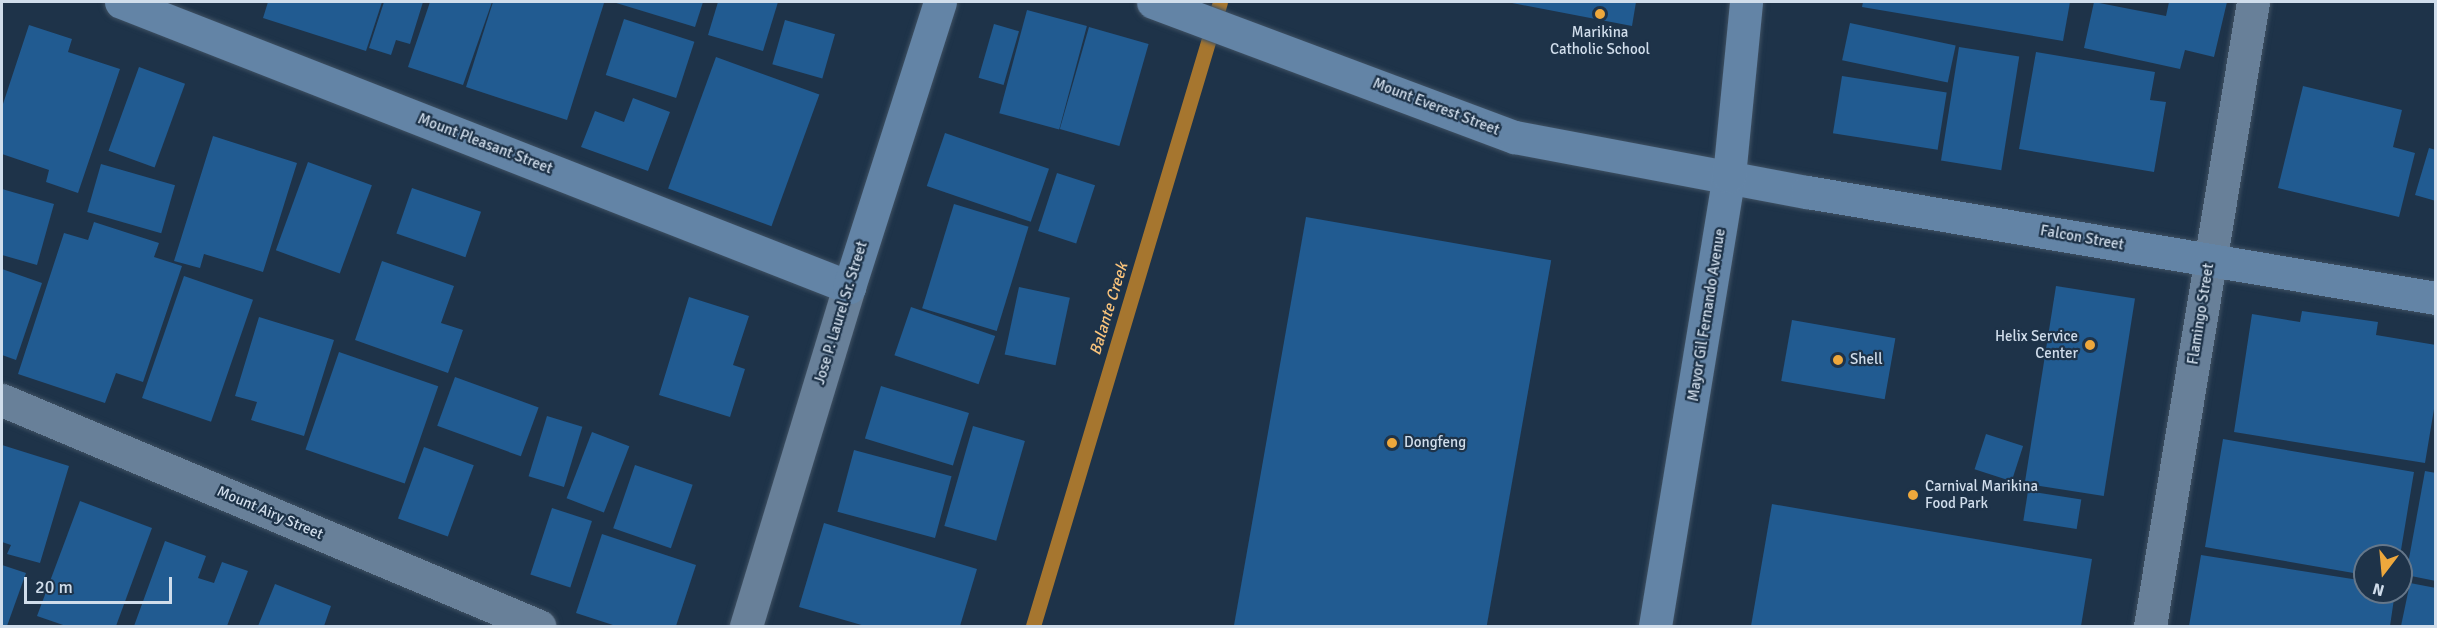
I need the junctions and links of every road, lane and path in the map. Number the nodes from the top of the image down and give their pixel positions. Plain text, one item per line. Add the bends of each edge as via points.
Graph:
1 (122, 2) edge
2 (940, 2) edge
3 (1153, 2) edge
4 (1746, 2) edge
5 (2253, 2) edge
6 (1729, 176) junction
7 (2209, 261) junction
8 (849, 287) junction
9 (2436, 298) edge
10 (2, 400) edge
11 (539, 627) edge
12 (746, 627) edge
13 (1655, 627) edge
14 (2150, 627) edge

1 - 8 street, Mount Pleasant Street
2 - 8 street, Jose P. Laurel Sr. Street
3 - 6 street, Mount Everest Street via 1515,137
4 - 6 street, Mayor Gil Fernando Avenue
5 - 7 street, Flamingo Street
6 - 7 street, Falcon Street
6 - 13 street, Mayor Gil Fernando Avenue
7 - 9 street, Falcon Street
7 - 14 street, Flamingo Street
8 - 12 street, Jose P. Laurel Sr. Street
10 - 11 street, Mount Airy Street

